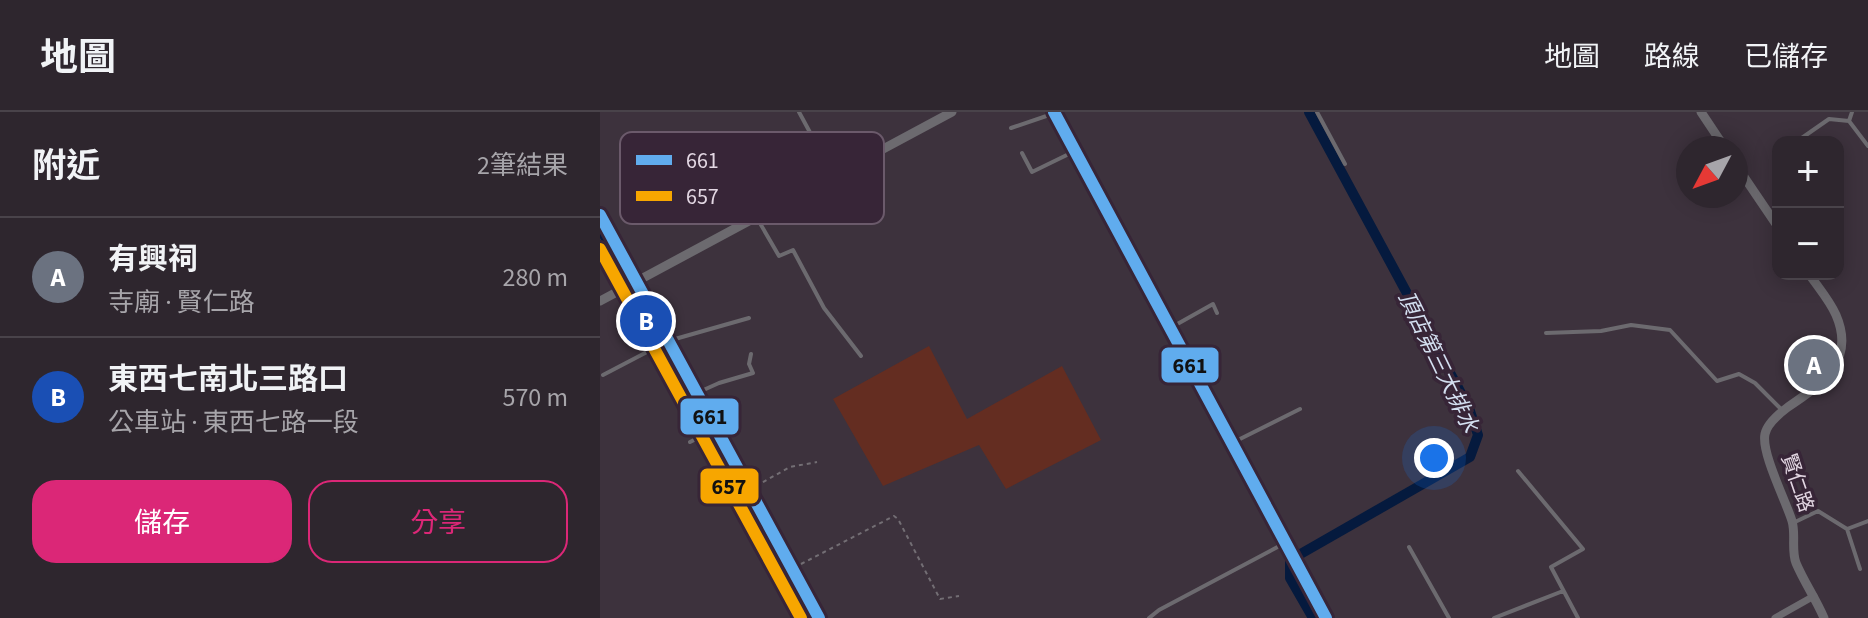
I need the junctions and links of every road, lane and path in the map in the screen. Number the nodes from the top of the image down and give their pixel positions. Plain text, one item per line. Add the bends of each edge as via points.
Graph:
1 (799, 112) edge
2 (952, 112) edge
3 (1054, 112) edge
4 (1317, 112) edge
5 (1701, 112) edge
6 (1852, 112) edge
7 (1849, 121) junction
8 (1011, 128) dead end
9 (810, 132) edge
10 (1717, 136) edge
11 (1805, 136) edge
12 (1868, 146) edge
13 (884, 148) edge
14 (1075, 151) junction
15 (1022, 153) dead end
16 (1345, 164) dead end
17 (1748, 183) edge
18 (600, 215) edge
19 (1772, 218) edge
20 (741, 224) edge
21 (761, 224) edge
22 (1813, 280) edge
23 (635, 282) junction
24 (600, 301) edge
25 (1217, 313) dead end
26 (749, 318) dead end
27 (1170, 328) junction
28 (1546, 333) dead end
29 (668, 341) junction
30 (751, 354) dead end
31 (861, 356) dead end
32 (603, 375) dead end
33 (696, 393) junction
34 (1300, 409) dead end
35 (1783, 411) junction
36 (716, 429) junction
37 (690, 442) dead end
38 (1232, 443) junction
39 (817, 462) dead end
40 (1518, 471) dead end
41 (749, 489) junction
42 (1868, 521) edge
43 (1793, 523) junction
44 (1847, 529) junction
45 (1285, 543) junction
46 (1409, 547) dead end
47 (792, 568) junction
48 (1860, 569) dead end
49 (1564, 591) junction
50 (959, 596) dead end
51 (1814, 596) junction
52 (819, 618) edge
53 (1149, 618) edge
54 (1326, 618) edge
55 (1449, 618) edge
56 (1494, 618) edge
57 (1578, 618) edge
58 (1775, 618) edge
59 (1824, 618) edge

1 - 9 lane
2 - 13 street
3 - 8 lane
3 - 14 street
4 - 16 lane
5 - 10 street
6 - 7 lane
7 - 11 lane via 1829,119
7 - 12 lane
14 - 15 lane via 1032,172
14 - 27 street
17 - 19 street
18 - 23 street
20 - 23 street
21 - 31 lane via 779,256 793,250 824,308
22 - 35 street, 賢仁路 via 1837,316 1841,356 1831,375
23 - 24 street
23 - 29 street
25 - 27 lane via 1213,304
26 - 29 lane
27 - 38 street
28 - 35 lane via 1631,325 1670,330 1717,381 1739,374
29 - 32 lane
29 - 33 street
30 - 33 lane via 753,373
33 - 36 street
34 - 38 lane
35 - 43 street, 賢仁路 via 1764,439
36 - 37 lane
36 - 41 street
38 - 45 street
39 - 41 path via 790,467
40 - 49 lane via 1583,549 1551,567
41 - 47 street
42 - 44 lane
43 - 44 lane via 1818,511
43 - 51 street, 賢仁路 via 1795,561
44 - 48 lane
45 - 53 lane
45 - 54 street
46 - 55 lane
47 - 50 path via 894,516 940,599
47 - 52 street
49 - 56 lane
49 - 57 lane
51 - 58 street
51 - 59 street, 賢仁路

